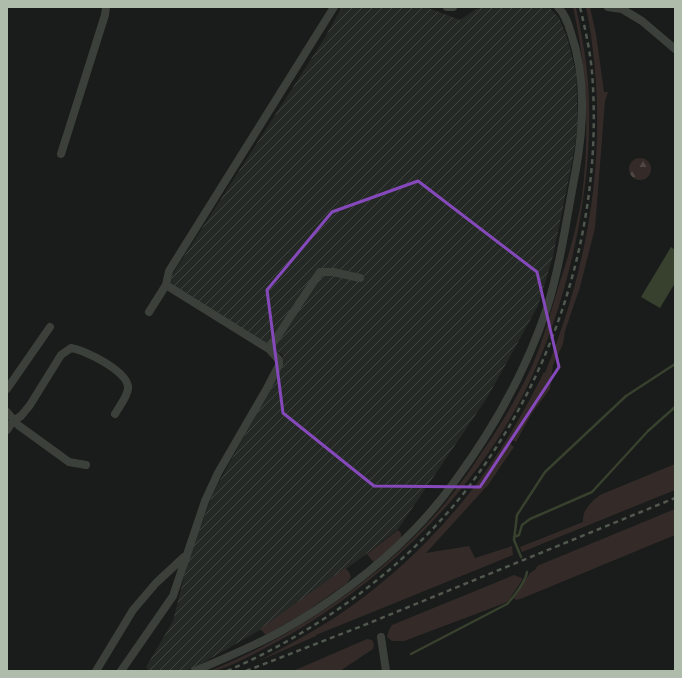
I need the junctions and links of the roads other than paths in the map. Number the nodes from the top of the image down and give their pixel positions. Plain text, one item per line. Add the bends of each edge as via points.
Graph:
1 (106, 7) edge
2 (334, 7) edge
3 (447, 7) edge
4 (453, 7) edge
5 (558, 7) edge
6 (608, 7) edge
7 (675, 49) edge
8 (61, 154) dead end
9 (360, 278) dead end
10 (166, 285) junction
11 (150, 312) dead end
12 (50, 327) dead end
13 (269, 349) junction
14 (7, 389) edge
15 (7, 412) edge
16 (115, 414) dead end
17 (13, 421) junction
18 (7, 430) edge
19 (86, 465) dead end
20 (186, 555) junction
21 (381, 637) dead end
22 (96, 671) edge
23 (121, 671) edge
24 (195, 671) edge
25 (386, 671) edge

1 - 8 street
2 - 10 street via 169,272
3 - 4 street
5 - 24 street via 566,18 580,67 580,147 548,305 529,357 507,400 472,458 434,509 387,556 313,612 283,630
6 - 7 street via 622,9 642,21
9 - 13 street via 320,272
10 - 11 street
10 - 13 street
12 - 14 street
13 - 20 street via 279,360 279,365 218,473
15 - 17 street
16 - 17 street via 128,391 128,384 123,376 79,349 71,348 61,356 30,405
17 - 18 street
17 - 19 street via 69,462
20 - 22 street via 156,583 133,610
20 - 23 street via 173,596
21 - 25 street

